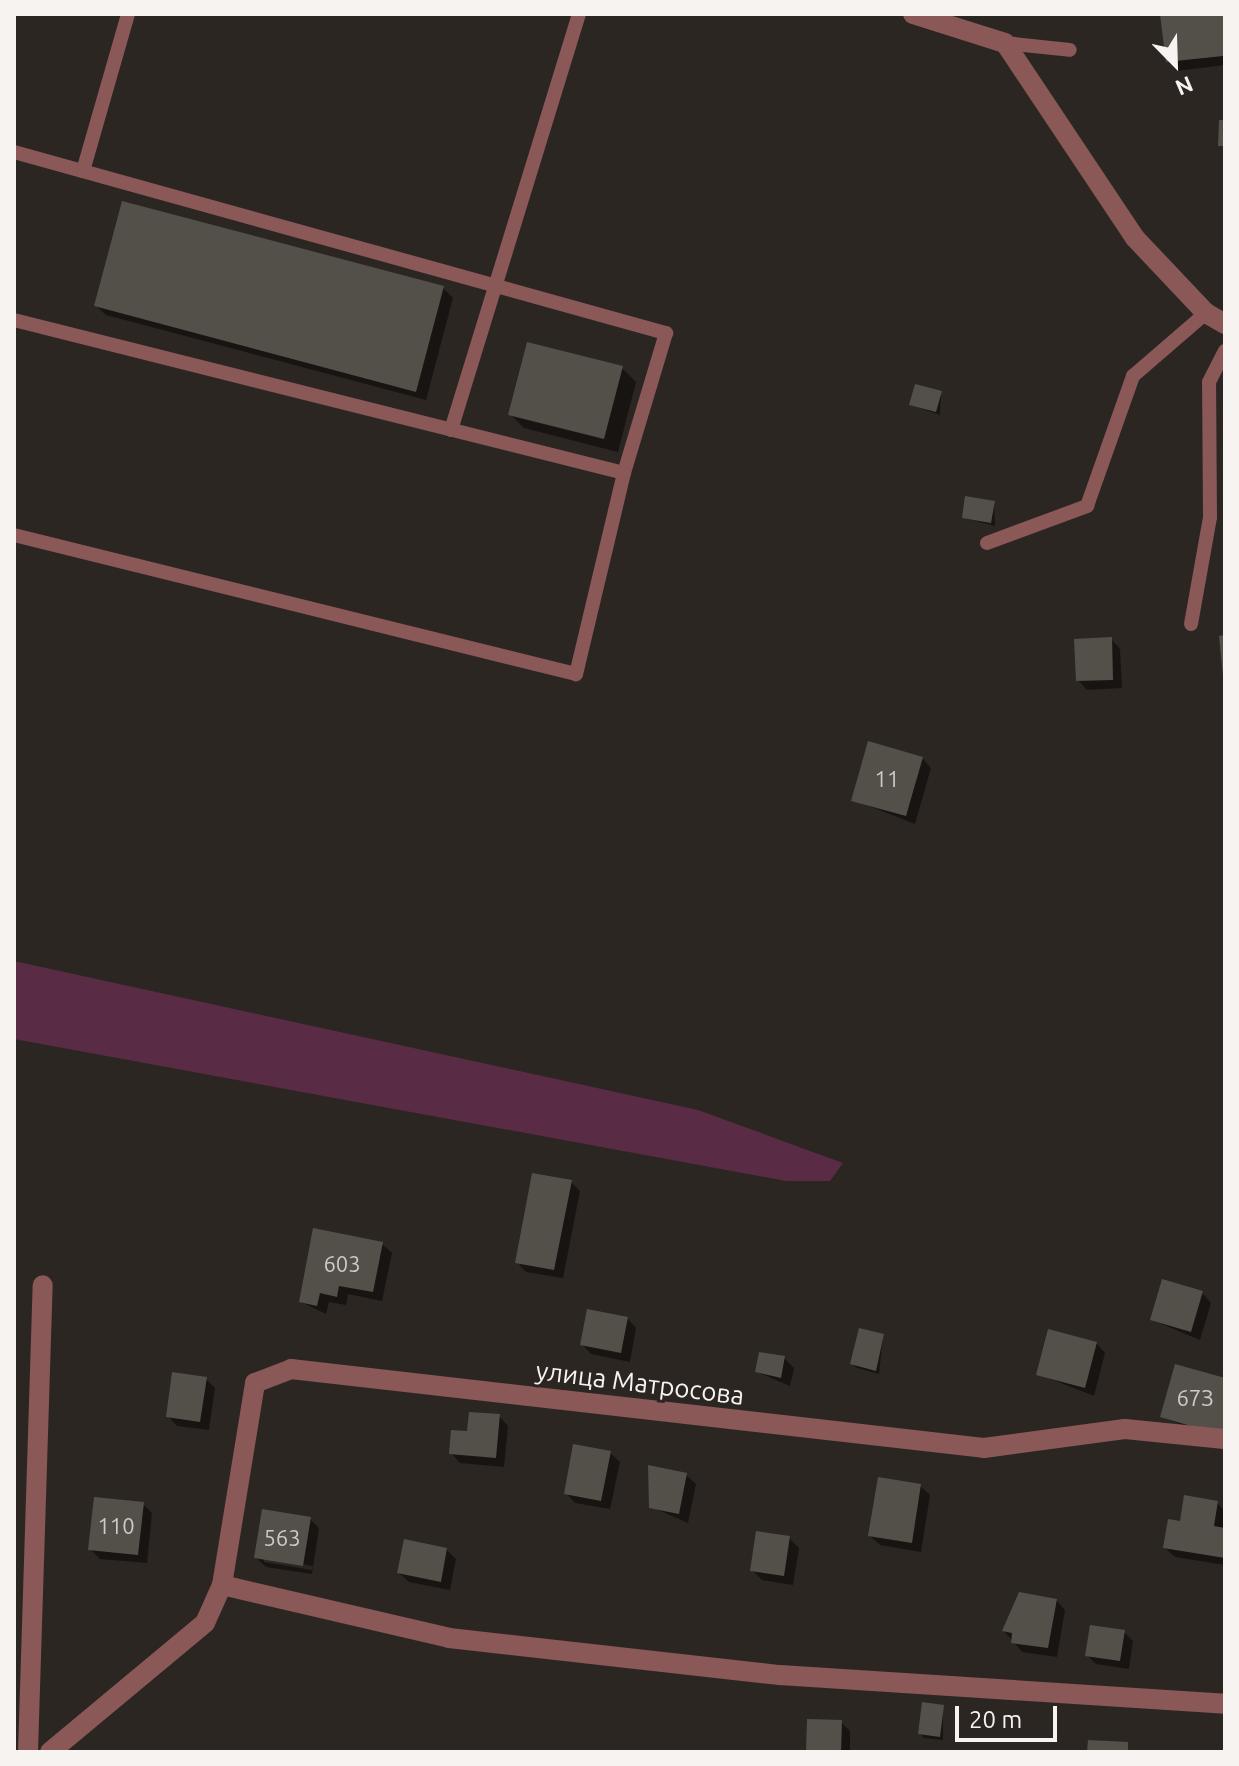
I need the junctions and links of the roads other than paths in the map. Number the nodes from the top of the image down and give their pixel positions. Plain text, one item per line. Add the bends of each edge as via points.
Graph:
1 (128, 14) edge
2 (579, 14) edge
3 (913, 14) edge
4 (1005, 43) junction
5 (1070, 50) dead end
6 (14, 152) edge
7 (83, 171) junction
8 (496, 285) junction
9 (1206, 313) junction
10 (14, 320) edge
11 (1225, 324) edge
12 (1225, 351) edge
13 (451, 430) junction
14 (624, 473) junction
15 (14, 535) edge
16 (987, 543) dead end
17 (1191, 624) dead end
18 (43, 1285) dead end
19 (1225, 1439) edge
20 (222, 1585) junction
21 (1225, 1704) edge
22 (28, 1752) edge
23 (50, 1752) edge

1 - 7 lane
2 - 8 lane
3 - 4 street
4 - 5 lane
4 - 9 street via 1135,238
6 - 7 lane
7 - 8 lane
8 - 13 lane
8 - 14 lane via 666,333
9 - 11 street
9 - 16 lane via 1133,376 1087,506
10 - 13 lane
12 - 17 lane via 1209,382 1210,517
13 - 14 lane
14 - 15 lane via 576,674
18 - 22 street
19 - 20 street, улица Матросова via 1125,1429 984,1448 291,1369 255,1383
20 - 21 street via 449,1638 780,1675
20 - 23 street, улица Матросова via 205,1623

